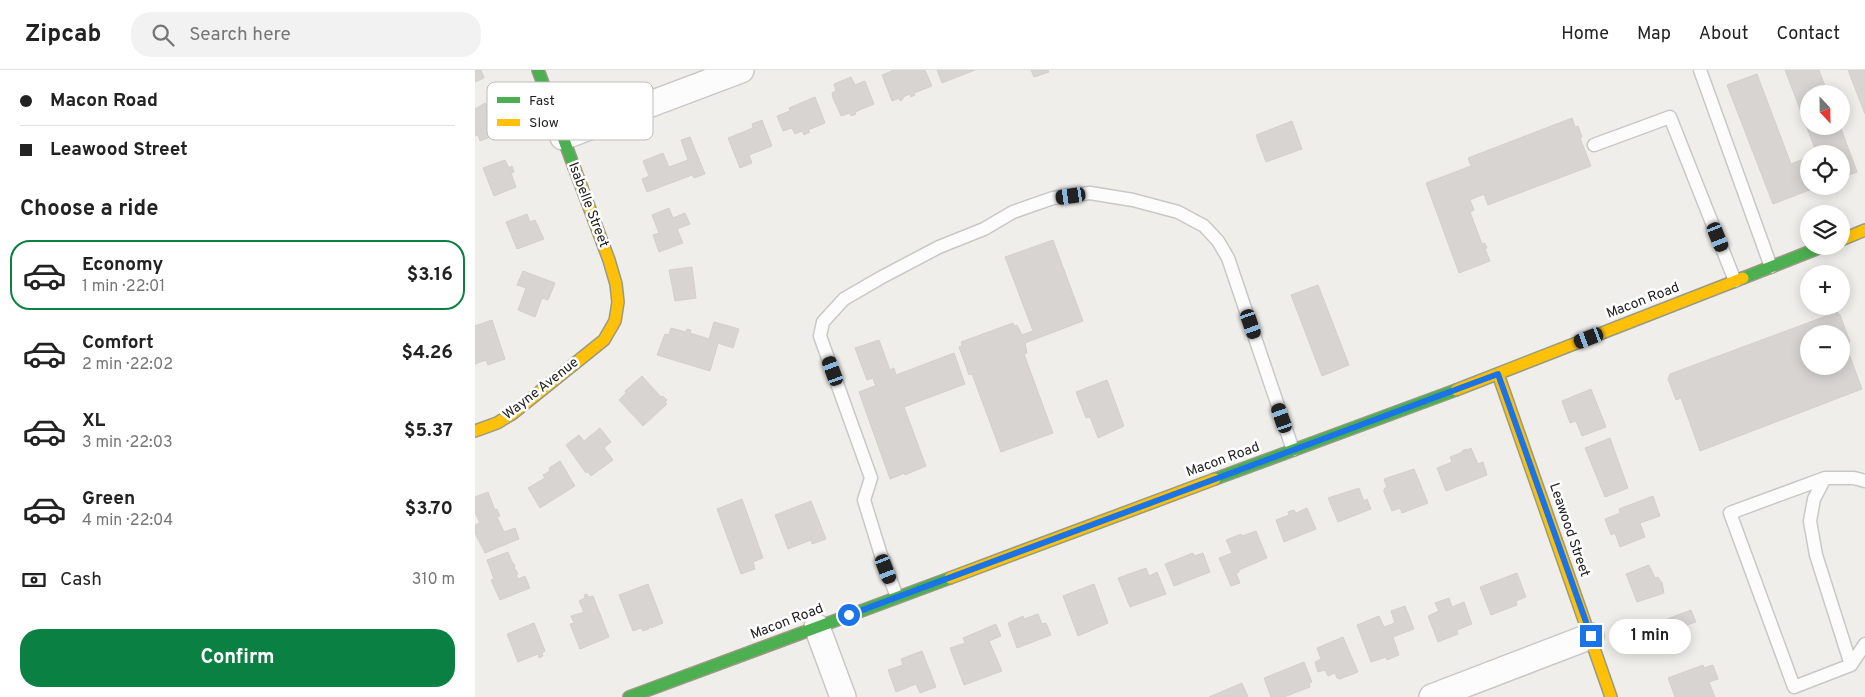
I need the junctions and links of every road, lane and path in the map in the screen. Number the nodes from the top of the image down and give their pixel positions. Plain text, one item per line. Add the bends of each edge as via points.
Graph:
1 (538, 70) edge
2 (741, 70) edge
3 (1699, 70) edge
4 (542, 82) edge
5 (653, 103) edge
6 (564, 140) edge
7 (1594, 145) dead end
8 (1801, 255) edge
9 (1771, 267) junction
10 (1735, 281) junction
11 (604, 340) joint
12 (1498, 374) junction
13 (475, 432) edge
14 (1293, 450) junction
15 (1825, 478) junction
16 (1865, 481) edge
17 (897, 597) junction
18 (817, 627) junction
19 (1591, 636) junction
20 (1865, 644) edge
21 (1851, 665) junction
22 (629, 697) edge
23 (843, 697) edge
24 (1432, 697) edge
25 (1611, 697) edge

1 - 4 main road, Isabelle Street
2 - 5 street
3 - 9 lane
6 - 11 main road, Isabelle Street via 616,284 615,321
7 - 10 lane via 1670,116
8 - 9 main road, Macon Road
9 - 10 main road, Macon Road
10 - 12 main road, Macon Road
11 - 13 main road, Wayne Avenue via 511,414
12 - 14 main road, Macon Road
12 - 19 main road, Leawood Street
14 - 17 main road, Macon Road
14 - 17 lane via 1228,258 1204,226 1178,212 1090,193 1053,198 1013,212 985,229 939,247 844,299 823,322 820,336 871,478 865,500
15 - 16 lane
15 - 21 lane via 1814,499 1810,521 1816,555
15 - 21 lane via 1730,513 1794,687
17 - 18 main road, Macon Road
18 - 22 main road, Macon Road
18 - 23 street
19 - 24 street
19 - 25 main road, Leawood Street
20 - 21 lane

